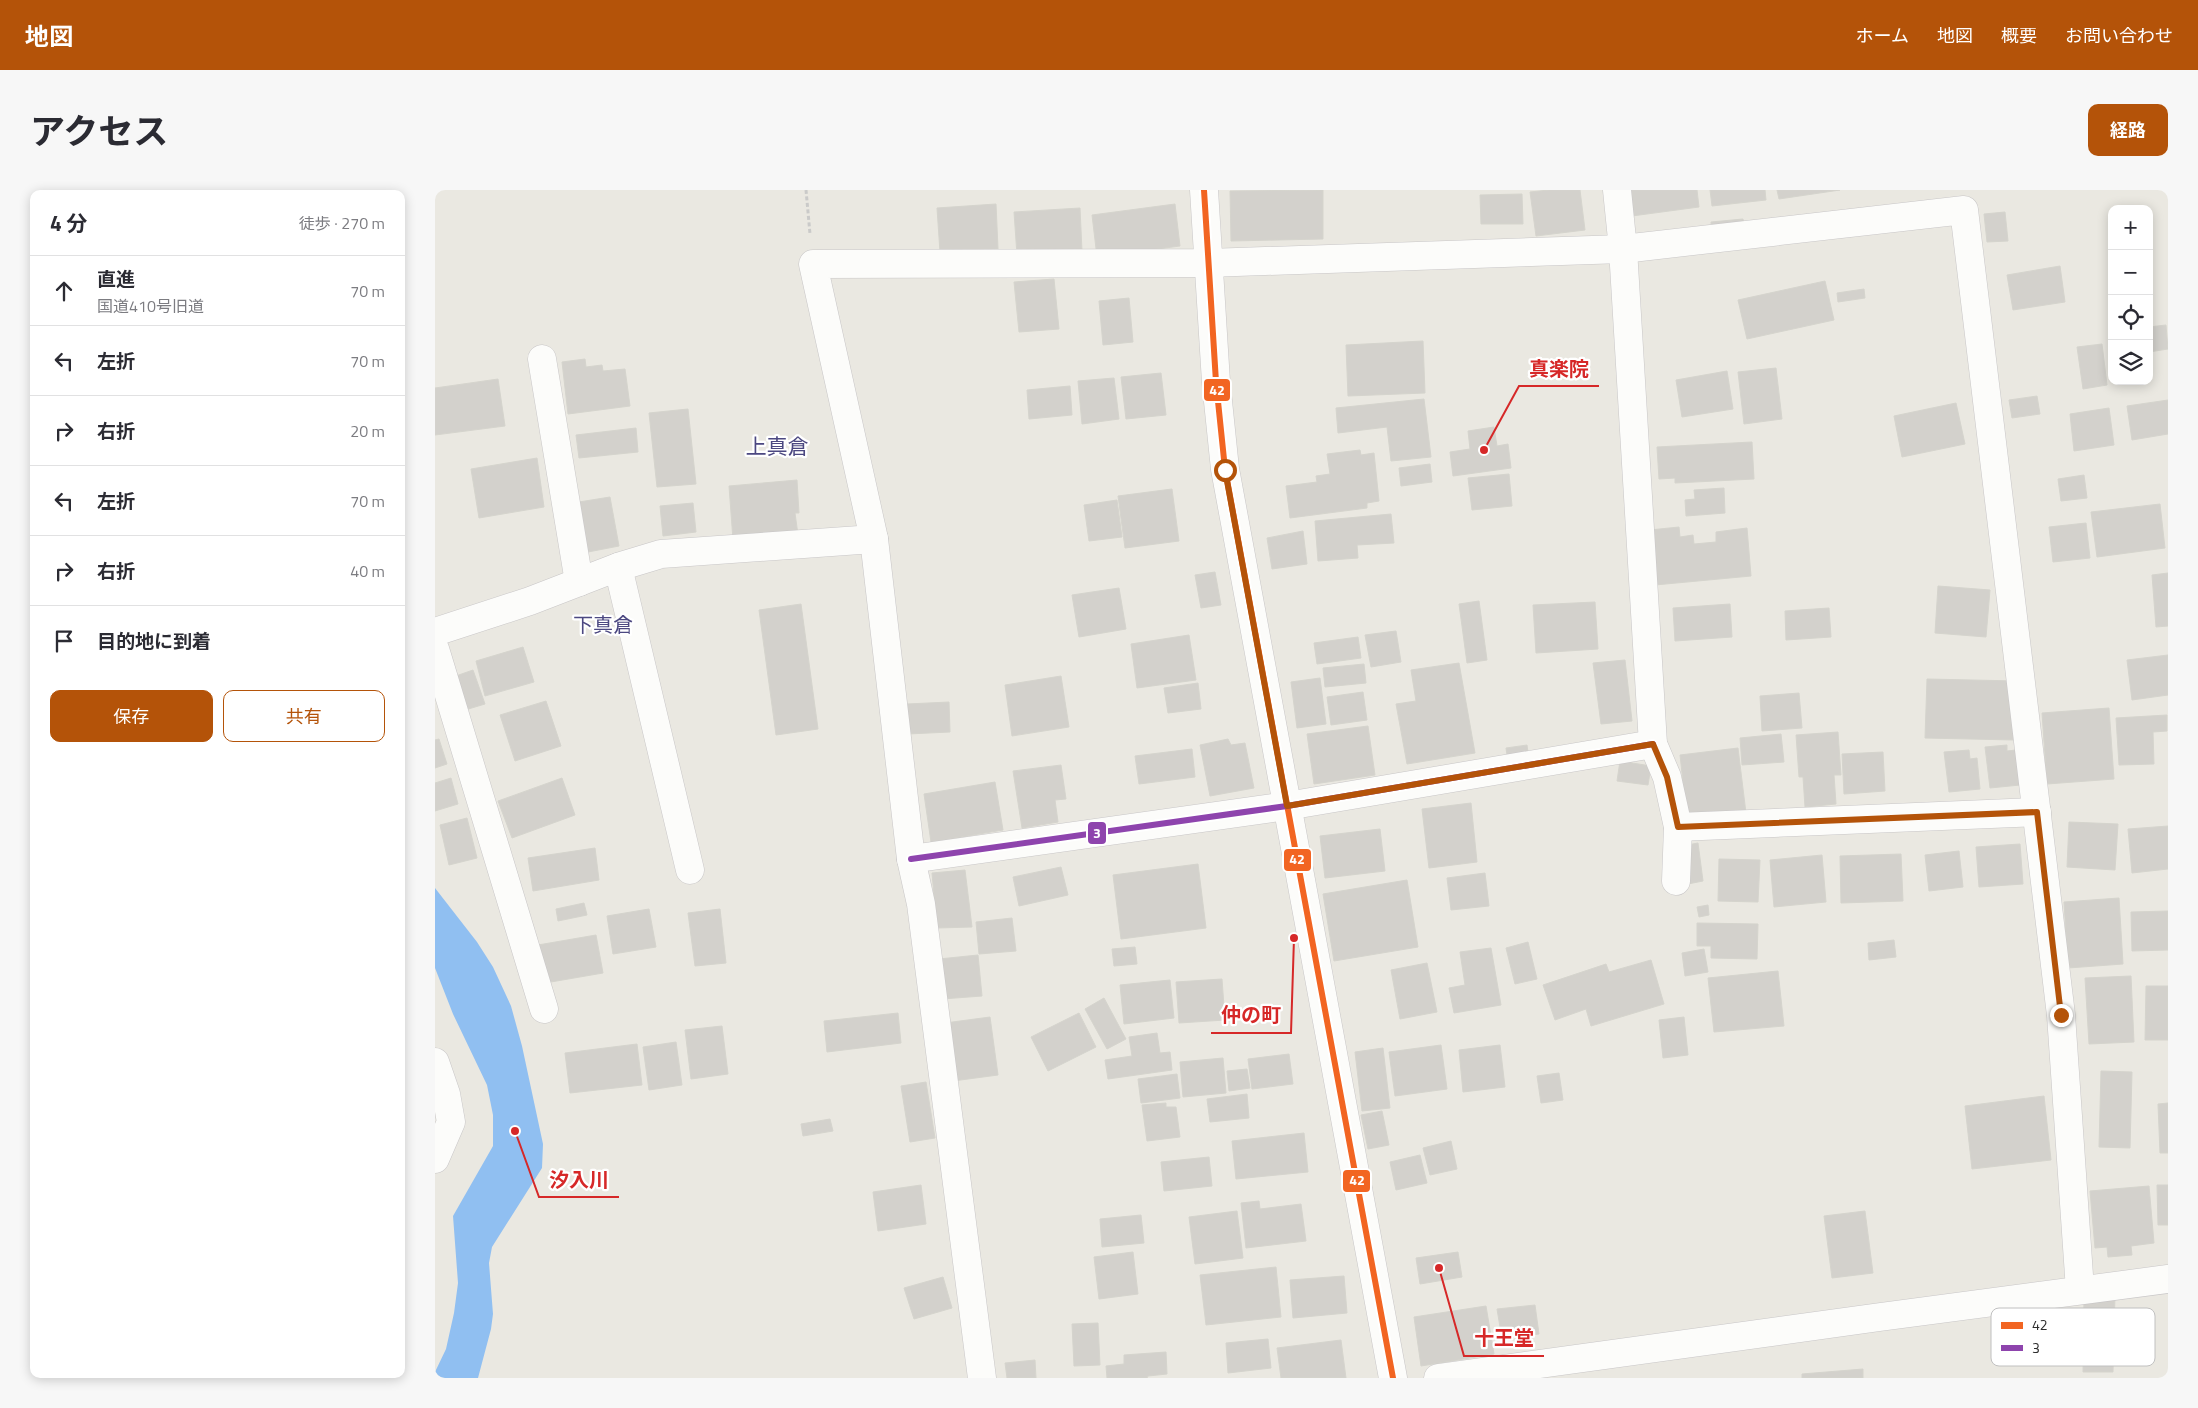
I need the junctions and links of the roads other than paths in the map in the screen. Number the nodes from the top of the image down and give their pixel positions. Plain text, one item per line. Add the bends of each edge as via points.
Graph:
1 (1204, 190) edge
2 (1617, 190) edge
3 (1623, 249) junction
4 (1208, 263) junction
5 (542, 359) dead end
6 (875, 539) junction
7 (618, 567) junction
8 (579, 582) junction
9 (435, 632) edge
10 (435, 649) edge
11 (1653, 744) junction
12 (1287, 806) junction
13 (2037, 812) junction
14 (1678, 827) junction
15 (911, 859) junction
16 (690, 870) dead end
17 (1676, 881) dead end
18 (543, 1009) dead end
19 (435, 1062) edge
20 (435, 1159) edge
21 (2168, 1280) edge
22 (2080, 1290) junction
23 (982, 1378) edge
24 (1393, 1378) edge
25 (1438, 1378) edge

1 - 4 street
2 - 3 street
3 - 4 street
3 - 11 street
3 - 13 street via 1964,210
4 - 6 street via 813,264
4 - 12 street via 1225,470
5 - 8 street
6 - 7 street via 661,554
6 - 15 street
7 - 8 street
7 - 16 street
8 - 9 street
10 - 18 street
11 - 12 street
11 - 14 street via 1667,777
12 - 15 street
12 - 24 street
13 - 14 street
13 - 22 street via 2061,1015
14 - 17 street
15 - 23 street via 921,904
19 - 20 street via 451,1122
21 - 22 street
22 - 25 street

